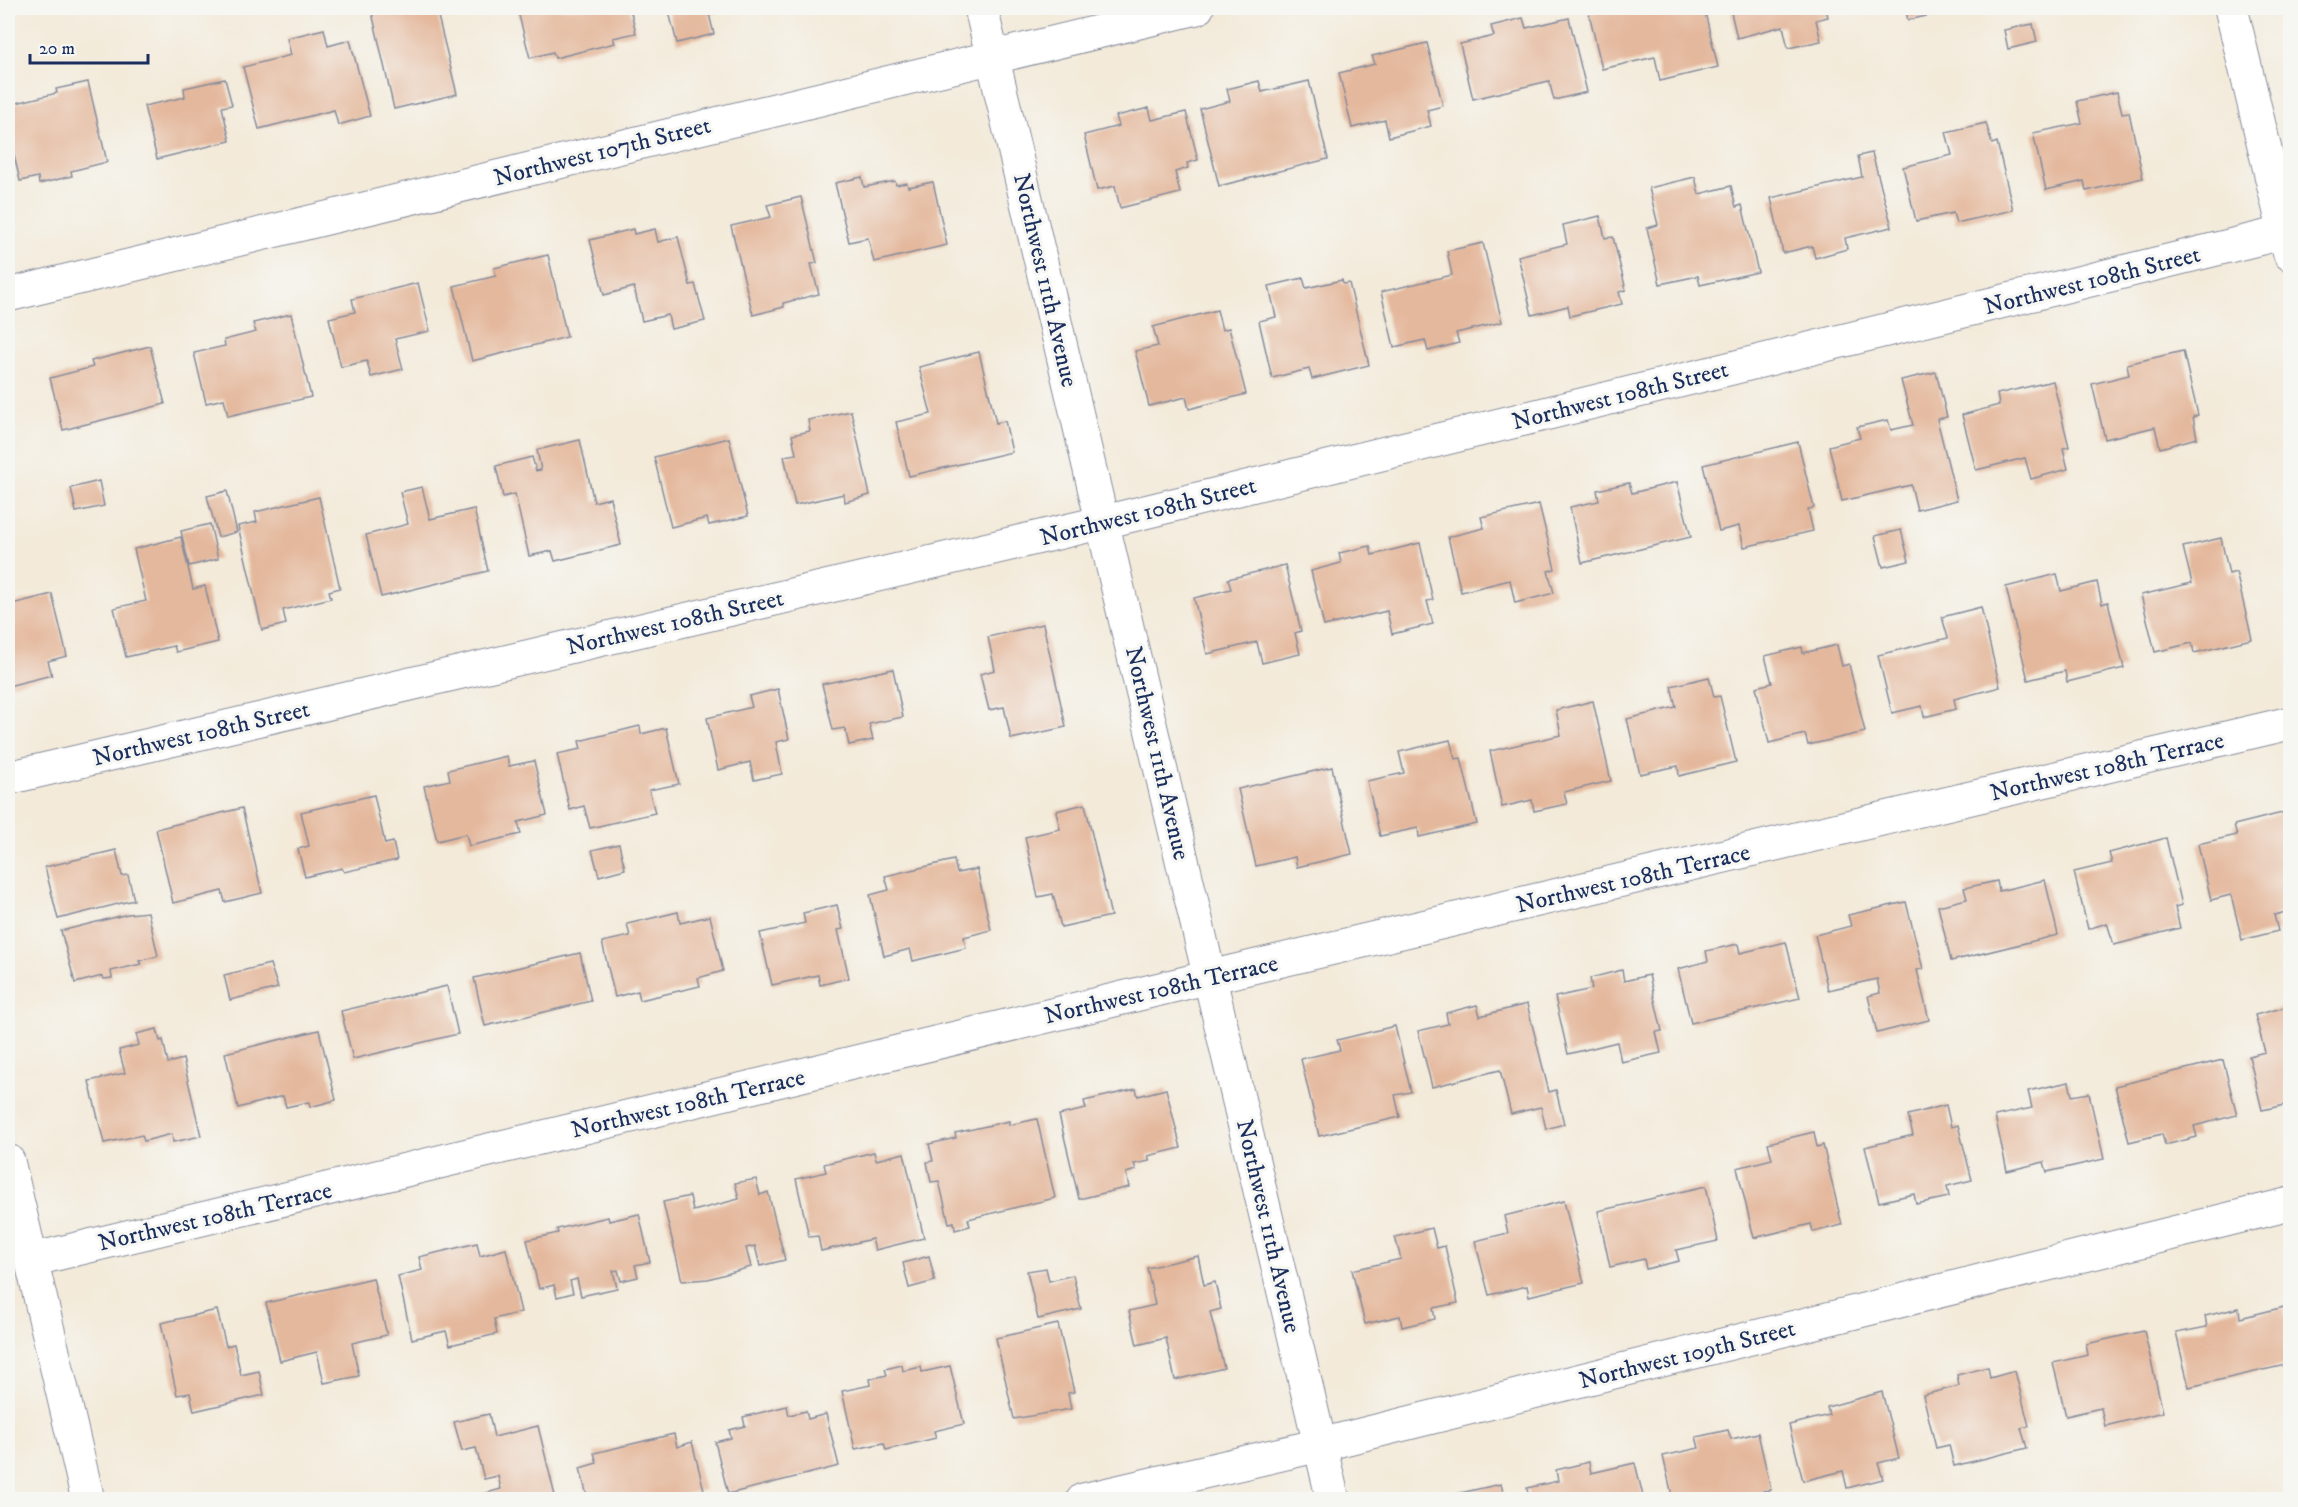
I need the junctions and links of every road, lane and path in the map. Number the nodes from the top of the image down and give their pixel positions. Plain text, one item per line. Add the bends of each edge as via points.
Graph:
1 (981, 8) edge
2 (1197, 8) edge
3 (2230, 8) edge
4 (992, 56) junction
5 (2289, 239) edge
6 (8, 295) edge
7 (1104, 522) junction
8 (2290, 723) edge
9 (8, 778) edge
10 (1210, 977) junction
11 (8, 1161) edge
12 (2290, 1204) edge
13 (32, 1260) junction
14 (1320, 1445) junction
15 (88, 1500) edge
16 (1083, 1500) edge
17 (1333, 1500) edge

1 - 4 street, Northwest 11th Avenue
2 - 4 street, Northwest 107th Street
3 - 5 street
4 - 6 street, Northwest 107th Street
4 - 7 street, Northwest 11th Avenue
5 - 7 street, Northwest 108th Street
7 - 9 street, Northwest 108th Street
7 - 10 street, Northwest 11th Avenue
8 - 10 street, Northwest 108th Terrace
10 - 13 street, Northwest 108th Terrace
10 - 14 street, Northwest 11th Avenue
11 - 13 street
12 - 14 street, Northwest 109th Street
13 - 15 street
14 - 16 street, Northwest 109th Street
14 - 17 street, Northwest 11th Avenue

